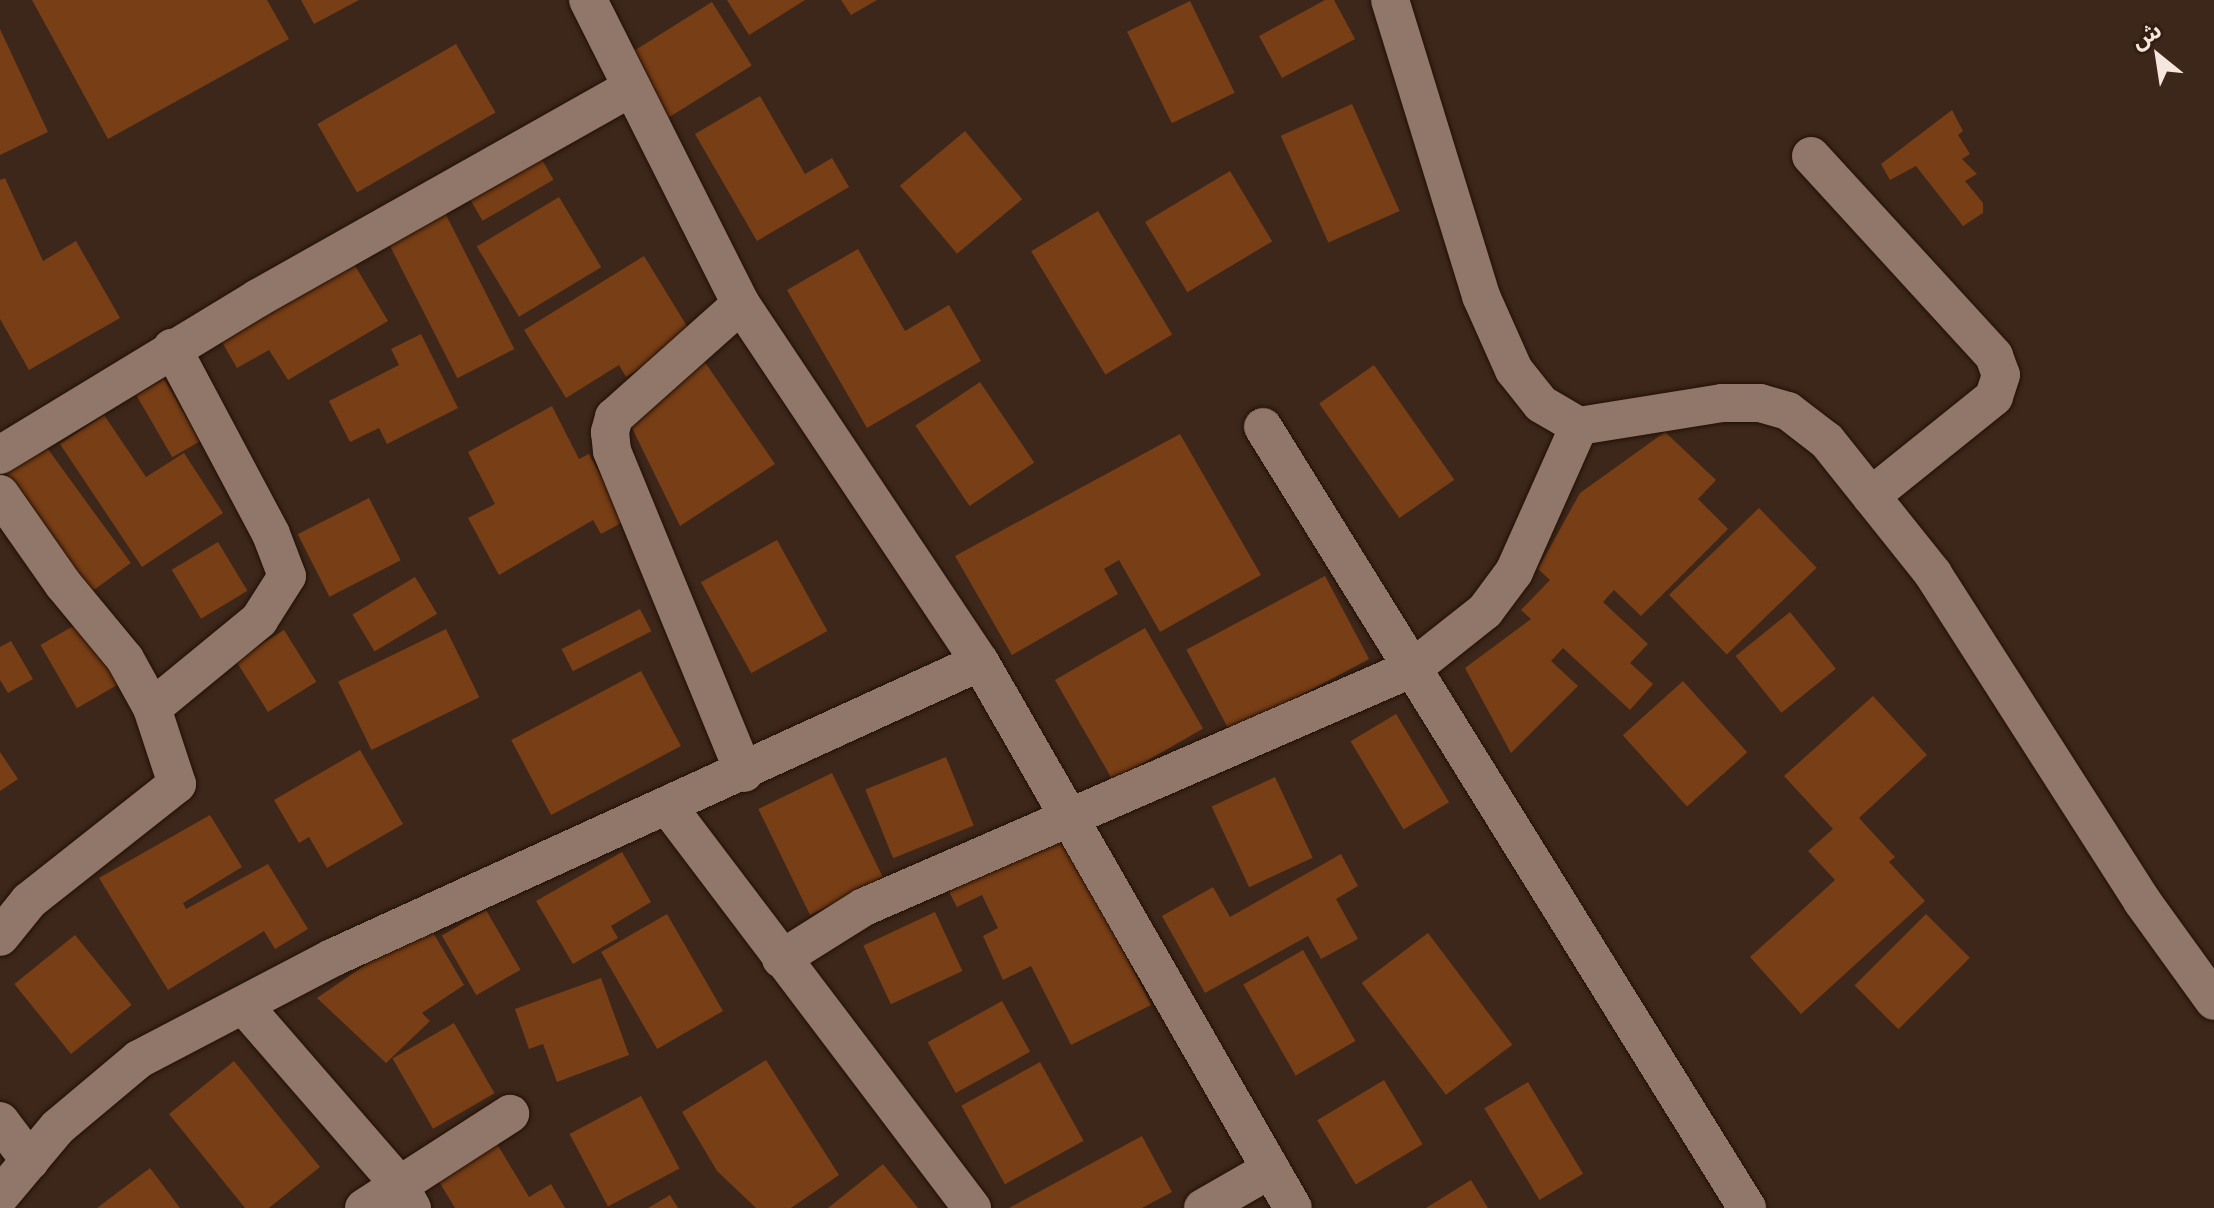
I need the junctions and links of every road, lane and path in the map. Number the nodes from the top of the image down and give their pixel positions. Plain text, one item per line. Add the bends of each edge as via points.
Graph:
1 (588, 0) edge
2 (1390, 0) edge
3 (631, 88) junction
4 (1811, 156) dead end
5 (741, 304) junction
6 (172, 348) junction
7 (1579, 426) junction
8 (1263, 427) dead end
9 (0, 455) edge
10 (0, 494) edge
11 (1871, 496) junction
12 (980, 662) junction
13 (1413, 668) junction
14 (152, 708) junction
15 (744, 773) junction
16 (669, 808) junction
17 (1067, 820) junction
18 (0, 937) edge
19 (781, 959) junction
20 (2214, 1001) edge
21 (245, 1007) junction
22 (510, 1114) dead end
23 (0, 1121) edge
24 (30, 1161) junction
25 (1271, 1169) junction
26 (405, 1195) edge
27 (0, 1196) edge
28 (364, 1208) edge
29 (972, 1208) edge
30 (1203, 1208) edge
31 (1293, 1208) edge
32 (1747, 1208) edge

1 - 3 street
2 - 7 street via 1481,296 1514,370 1541,404
3 - 5 street
3 - 6 street
4 - 11 street via 1994,356 2001,375 1994,397
5 - 12 street
5 - 15 street via 614,417 610,432 612,451
6 - 9 street
6 - 14 street via 271,534 287,576 259,620
7 - 11 street via 1722,403 1760,403 1788,411 1827,441
7 - 13 street via 1514,572 1485,611
8 - 13 street
10 - 14 street via 63,584 125,659
11 - 20 street via 1933,574 2142,901
12 - 15 street
12 - 17 street
13 - 17 street
13 - 32 street
14 - 18 street via 177,784 29,901
15 - 16 street
16 - 19 street
16 - 21 street via 332,958
17 - 19 street via 864,907
17 - 25 street
19 - 29 street
21 - 24 street via 139,1059 58,1127
21 - 26 street
22 - 26 street
23 - 24 street
24 - 27 street
25 - 30 street
25 - 31 street
26 - 28 street

